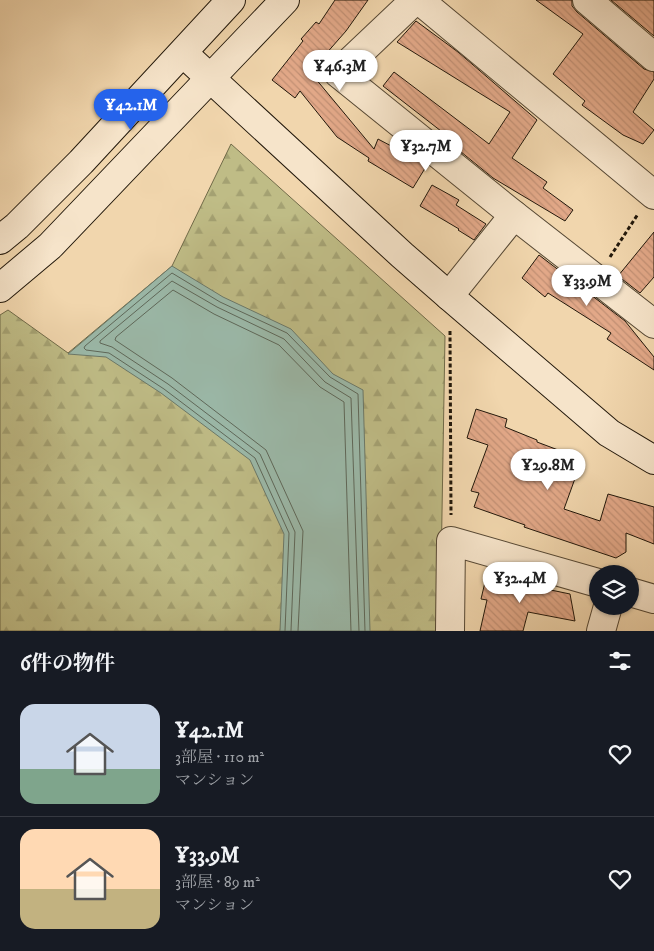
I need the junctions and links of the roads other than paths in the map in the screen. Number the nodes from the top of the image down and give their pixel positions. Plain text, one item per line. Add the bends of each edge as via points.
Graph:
1 (231, 0) edge
2 (285, 0) edge
3 (415, 0) edge
4 (419, 0) edge
5 (588, 0) edge
6 (183, 53) junction
7 (654, 56) edge
8 (210, 79) junction
9 (649, 201) edge
10 (514, 215) junction
11 (0, 240) edge
12 (0, 288) edge
13 (449, 296) junction
14 (654, 324) edge
15 (654, 460) edge
16 (589, 580) edge
17 (639, 595) edge
18 (654, 599) edge
19 (605, 615) edge
20 (450, 631) edge
21 (601, 631) edge

1 - 6 street
2 - 8 street
3 - 10 street via 338,73
4 - 9 street
5 - 7 street
6 - 8 street
6 - 11 street via 81,162
8 - 12 street via 50,246
8 - 13 street
10 - 13 street
10 - 14 street
13 - 15 street via 609,433
16 - 20 street via 451,541
17 - 18 street
19 - 21 street

